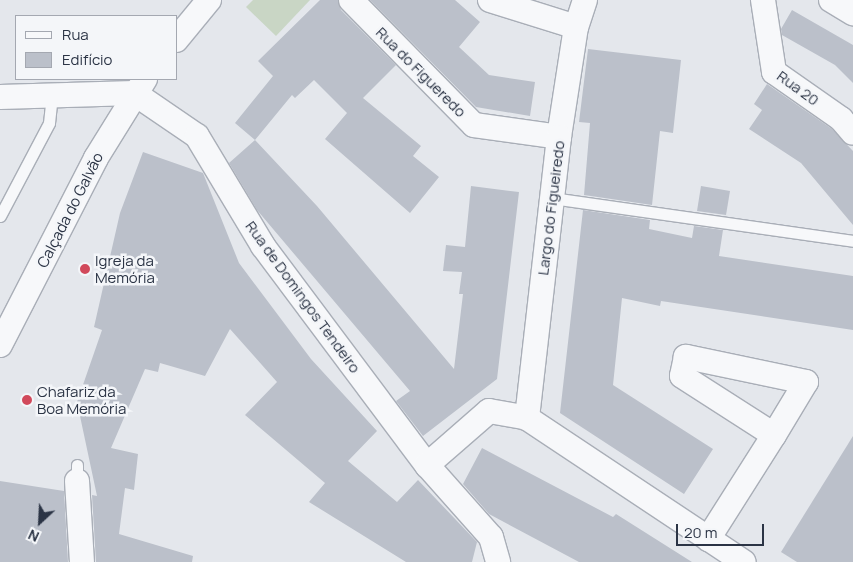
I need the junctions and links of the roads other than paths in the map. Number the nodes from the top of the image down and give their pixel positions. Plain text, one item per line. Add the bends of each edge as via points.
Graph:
1 (208, 0) edge
2 (351, 0) edge
3 (490, 0) edge
4 (585, 0) edge
5 (764, 0) edge
6 (831, 0) edge
7 (853, 13) edge
8 (576, 27) junction
9 (178, 38) edge
10 (140, 86) edge
11 (52, 96) junction
12 (0, 98) edge
13 (853, 133) edge
14 (559, 137) junction
15 (552, 198) junction
16 (0, 216) edge
17 (853, 241) edge
18 (1, 340) edge
19 (527, 418) junction
20 (774, 434) junction
21 (427, 465) junction
22 (77, 473) dead end
23 (708, 539) junction
24 (82, 562) edge
25 (499, 562) edge
26 (744, 562) edge

1 - 9 street
2 - 14 street, Rua do Figueredo via 474,125
3 - 8 street
4 - 8 street, Largo do Figueiredo
5 - 13 street, Rua 20 via 774,72 842,119
6 - 7 street
8 - 14 street, Largo do Figueiredo
10 - 11 street
10 - 18 street, Calçada do Galvão via 96,158
10 - 21 street, Rua de Domingos Tendeiro via 197,136 263,246
11 - 12 street
11 - 16 lane via 50,123
14 - 15 street, Largo do Figueiredo
15 - 17 lane
15 - 19 street, Largo do Figueiredo
19 - 21 street via 489,412
19 - 23 street
20 - 20 street via 806,382 686,357 682,376
20 - 23 street
21 - 25 street, Rua de Domingos Tendeiro via 491,537
22 - 24 street
23 - 26 street

